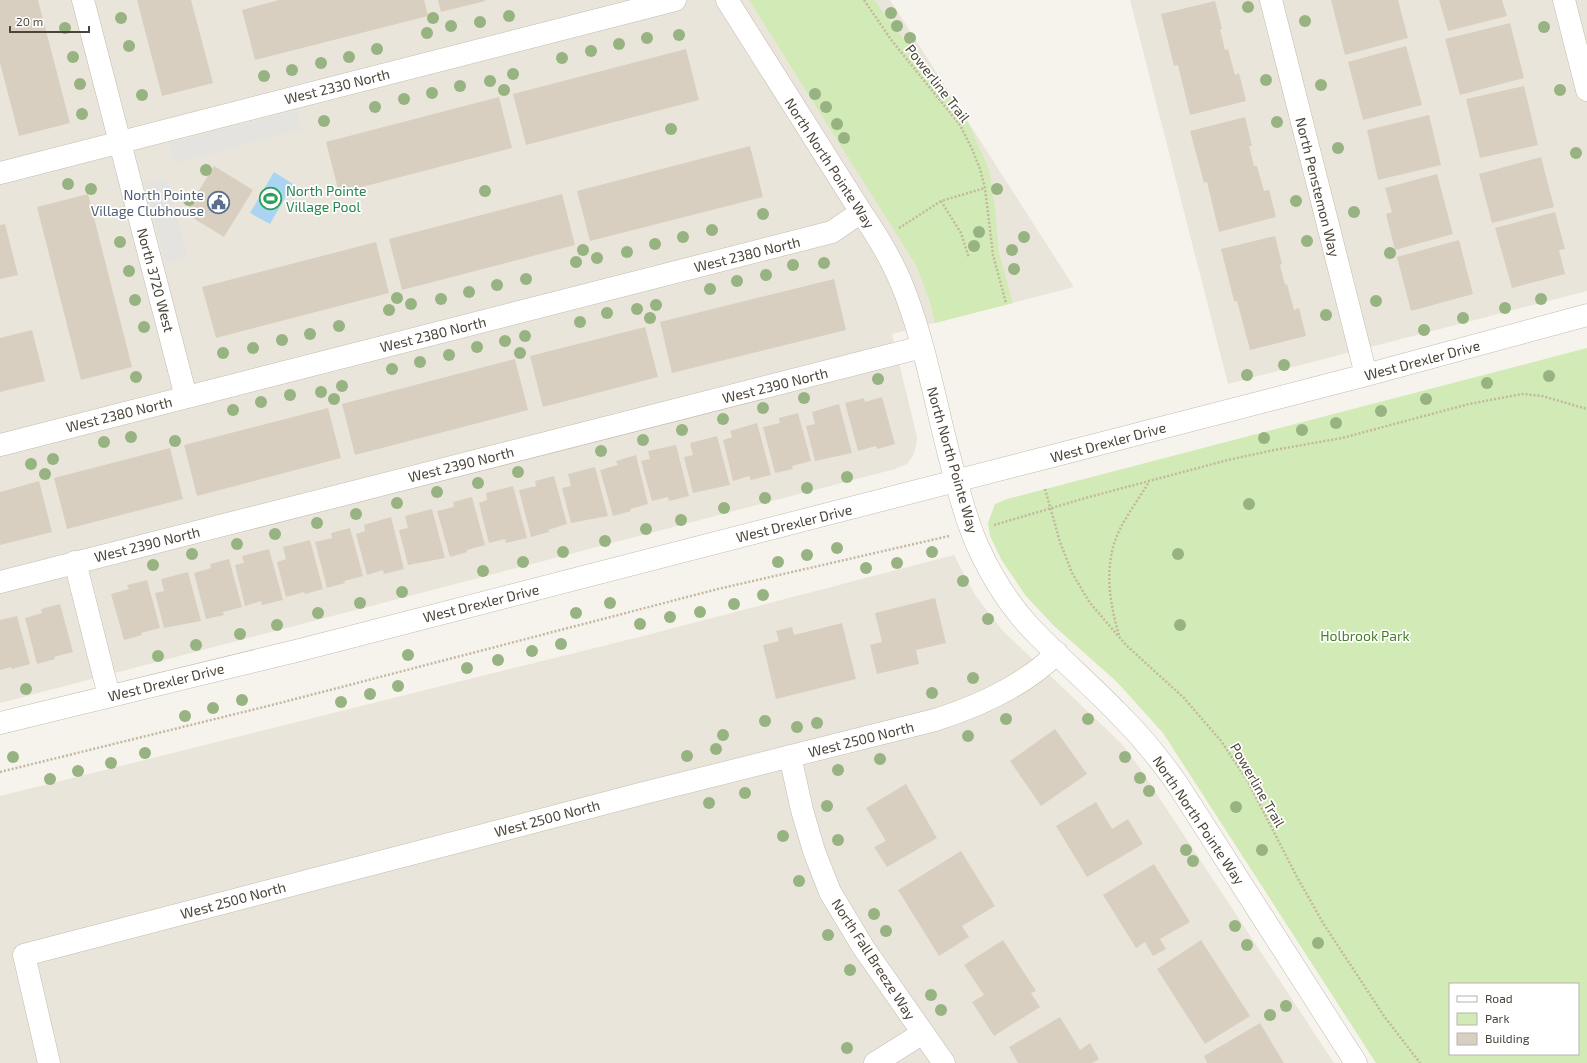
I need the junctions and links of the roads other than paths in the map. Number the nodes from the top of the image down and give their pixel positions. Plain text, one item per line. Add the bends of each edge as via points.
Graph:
1 (83, 0) edge
2 (674, 0) edge
3 (727, 0) edge
4 (1271, 0) edge
5 (1564, 0) edge
6 (1587, 90) edge
7 (120, 142) junction
8 (0, 173) edge
9 (861, 212) junction
10 (1587, 315) edge
11 (922, 347) junction
12 (1366, 375) junction
13 (186, 397) junction
14 (0, 445) edge
15 (956, 481) junction
16 (75, 562) junction
17 (0, 582) edge
18 (1057, 653) junction
19 (109, 696) junction
20 (0, 723) edge
21 (790, 756) junction
22 (923, 1033) junction
23 (49, 1063) edge
24 (875, 1063) edge
25 (944, 1063) edge
26 (1356, 1063) edge

1 - 7 street, North 3720 West
2 - 7 street, West 2330 North
3 - 9 street, North North Pointe Way
4 - 12 street, North Penstemon Way
5 - 6 street
7 - 8 street, West 2330 North
7 - 13 street, North 3720 West
9 - 11 street, North North Pointe Way via 894,266 906,294
9 - 13 street, West 2380 North via 832,232
10 - 12 street, West Drexler Drive
11 - 15 street, North North Pointe Way
11 - 16 street, West 2390 North
12 - 15 street, West Drexler Drive
13 - 14 street, West 2380 North
15 - 18 street, North North Pointe Way via 978,546 993,574 1029,626
15 - 19 street, West Drexler Drive via 300,650
16 - 17 street, West 2390 North
16 - 19 street
18 - 21 street, West 2500 North via 1017,684 964,711
18 - 26 street, North North Pointe Way via 1159,758
19 - 20 street, West Drexler Drive
21 - 22 street, North Fall Breeze Way via 814,851 830,892 863,947
21 - 23 street, West 2500 North via 24,955
22 - 24 street
22 - 25 street, North Fall Breeze Way

